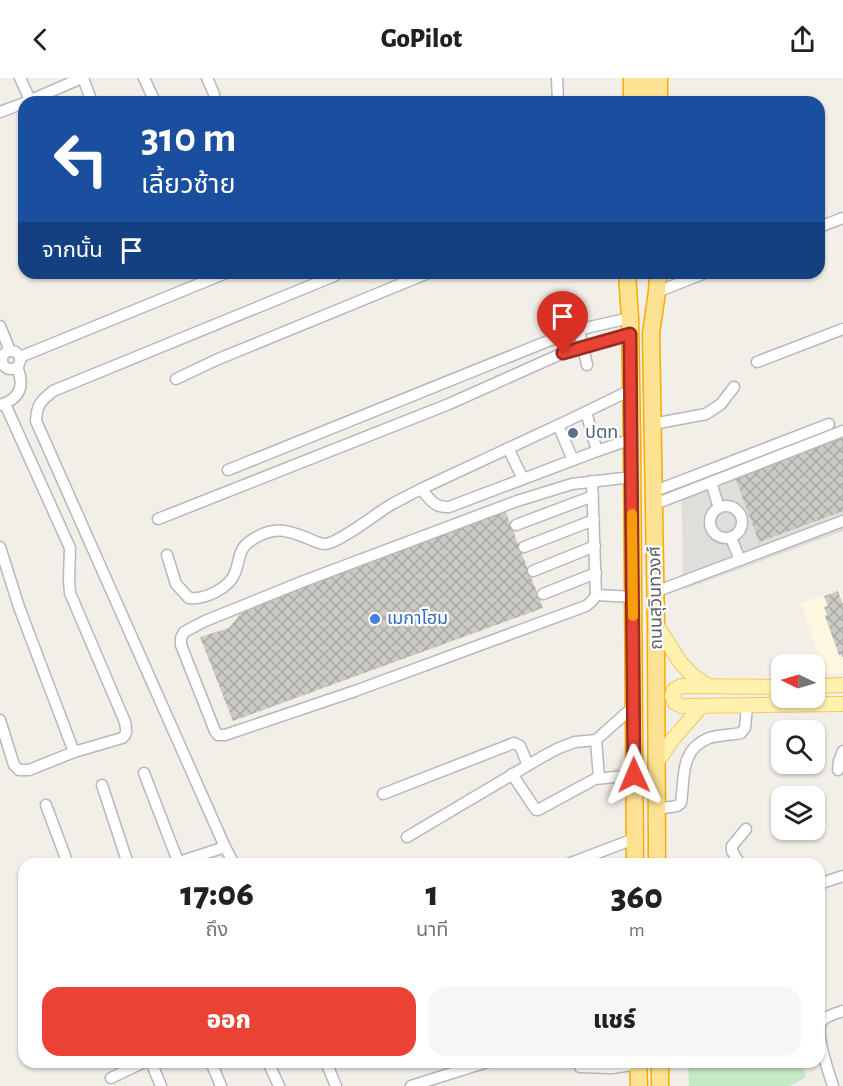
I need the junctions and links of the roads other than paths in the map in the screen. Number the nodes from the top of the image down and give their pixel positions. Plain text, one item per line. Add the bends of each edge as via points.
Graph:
1 (20, 78) edge
2 (82, 78) edge
3 (144, 78) edge
4 (207, 78) edge
5 (557, 78) edge
6 (622, 78) edge
7 (632, 78) edge
8 (646, 78) edge
9 (659, 78) edge
10 (214, 94) dead end
11 (26, 96) edge
12 (42, 96) edge
13 (90, 96) edge
14 (152, 96) edge
15 (558, 96) edge
16 (622, 96) edge
17 (632, 96) edge
18 (646, 96) edge
19 (659, 96) edge
20 (18, 106) edge
21 (0, 112) edge
22 (843, 218) edge
23 (825, 226) edge
24 (212, 279) edge
25 (327, 279) edge
26 (413, 279) edge
27 (629, 279) edge
28 (649, 279) edge
29 (658, 279) edge
30 (690, 279) edge
31 (657, 292) junction
32 (0, 326) edge
33 (630, 326) junction
34 (843, 329) edge
35 (579, 330) junction
36 (651, 333) junction
37 (582, 347) junction
38 (10, 351) junction
39 (18, 362) junction
40 (757, 362) dead end
41 (587, 365) dead end
42 (176, 379) dead end
43 (734, 387) dead end
44 (631, 390) junction
45 (409, 398) junction
46 (2, 405) edge
47 (586, 412) junction
48 (415, 417) junction
49 (653, 424) junction
50 (829, 424) dead end
51 (558, 425) junction
52 (843, 431) edge
53 (309, 438) junction
54 (632, 439) junction
55 (508, 448) junction
56 (597, 451) junction
57 (317, 456) junction
58 (259, 458) junction
59 (573, 460) junction
60 (228, 470) dead end
61 (266, 476) junction
62 (632, 477) junction
63 (523, 479) junction
64 (592, 481) junction
65 (711, 482) junction
66 (421, 489) junction
67 (593, 496) junction
68 (655, 497) junction
69 (719, 508) junction
70 (158, 519) dead end
71 (594, 520) junction
72 (843, 521) edge
73 (516, 525) dead end
74 (731, 538) junction
75 (595, 546) junction
76 (0, 547) edge
77 (524, 547) dead end
78 (167, 555) dead end
79 (740, 560) junction
80 (533, 572) dead end
81 (596, 573) junction
82 (655, 592) junction
83 (543, 594) dead end
84 (596, 596) junction
85 (633, 597) junction
86 (656, 624) junction
87 (843, 685) edge
88 (708, 686) junction
89 (825, 686) edge
90 (771, 687) edge
91 (843, 704) edge
92 (701, 706) junction
93 (747, 706) junction
94 (633, 707) junction
95 (0, 720) edge
96 (596, 740) junction
97 (843, 751) edge
98 (74, 752) junction
99 (657, 762) junction
100 (528, 765) junction
101 (838, 770) dead end
102 (144, 773) dead end
103 (512, 774) junction
104 (634, 775) junction
105 (599, 778) junction
106 (102, 784) dead end
107 (383, 794) dead end
108 (46, 805) dead end
109 (657, 809) junction
110 (746, 829) dead end
111 (407, 837) dead end
112 (634, 839) junction
113 (225, 847) junction
114 (66, 858) edge
115 (126, 858) edge
116 (175, 858) edge
117 (192, 858) edge
118 (231, 858) edge
119 (584, 858) edge
120 (634, 858) edge
121 (657, 858) edge
122 (736, 858) edge
123 (843, 876) edge
124 (825, 882) edge
125 (843, 1011) edge
126 (825, 1019) edge
127 (825, 1058) edge
128 (132, 1068) edge
129 (154, 1068) edge
130 (214, 1068) edge
131 (271, 1068) edge
132 (328, 1068) edge
133 (467, 1068) edge
134 (638, 1068) edge
135 (660, 1068) edge
136 (111, 1078) dead end
137 (415, 1085) edge
138 (161, 1086) edge
139 (221, 1086) edge
140 (279, 1086) edge
141 (336, 1086) edge
142 (639, 1086) edge
143 (660, 1086) edge
144 (833, 1086) edge

1 - 11 street
2 - 12 street
2 - 13 street
3 - 14 street
4 - 10 street
5 - 15 street
6 - 16 highway
7 - 17 highway
8 - 18 highway
9 - 19 highway
20 - 21 street
22 - 23 street
24 - 39 street
25 - 113 street via 53,391 37,409 36,421
26 - 42 street
27 - 33 highway, ถนนสุวินทวงศ์
28 - 36 highway, ถนนสุวินทวงศ์
29 - 31 highway, ถนนสุวินทวงศ์
30 - 31 street
31 - 36 highway, ถนนสุวินทวงศ์
32 - 38 street
33 - 35 street
33 - 37 street
33 - 44 highway, ถนนสุวินทวงศ์
34 - 40 street
35 - 37 street
35 - 45 street
36 - 49 highway, ถนนสุวินทวงศ์
37 - 41 street
37 - 48 street
38 - 39 street via 16,352
38 - 39 street via 3,355 2,364 9,369
39 - 46 street via 21,387 14,398
43 - 49 street via 721,404 706,414
44 - 47 street
44 - 54 highway, ถนนสุวินทวงศ์
45 - 48 street
45 - 53 street
46 - 98 street via 70,548 70,593 127,729 122,738
47 - 51 street
47 - 56 street
48 - 57 street
49 - 68 highway, ถนนสุวินทวงศ์
50 - 68 street
51 - 55 street
51 - 59 street
52 - 65 street
53 - 57 street
53 - 58 street
54 - 56 street
54 - 62 highway, ถนนสุวินทวงศ์
55 - 63 street
55 - 66 street
56 - 59 street
57 - 61 street
58 - 60 street
58 - 61 street
59 - 63 street
61 - 70 street
62 - 64 street
62 - 85 highway, ถนนสุวินทวงศ์
63 - 66 street via 449,507 436,506
64 - 67 street
64 - 84 street via 517,501 304,581 205,621 184,632 181,645 214,731 225,735 586,606
65 - 68 street
65 - 69 street
66 - 78 street via 326,544 279,529 256,537 240,554 227,584 195,599 176,584
67 - 71 street
67 - 73 street
68 - 82 highway, ถนนสุวินทวงศ์
69 - 74 street via 711,519 712,528 717,536
69 - 74 street via 729,507 741,516 740,531
71 - 75 street
71 - 77 street
72 - 79 street
74 - 79 street
75 - 80 street
75 - 81 street
76 - 98 street
79 - 82 street
81 - 83 street
81 - 84 street
82 - 86 highway, ถนนสุวินทวงศ์
84 - 85 street
85 - 94 highway, ถนนสุวินทวงศ์
86 - 88 main road via 680,662
86 - 99 highway, ถนนสุวินทวงศ์
87 - 89 main road
88 - 90 main road
88 - 92 main road via 678,687 672,693 678,705
91 - 93 main road
92 - 93 main road
92 - 99 main road
93 - 109 street via 741,733 708,739 692,751 682,778 681,803
94 - 96 street
94 - 104 highway, ถนนสุวินทวงศ์
95 - 98 street via 19,770
96 - 100 street via 575,742
96 - 105 street
97 - 101 street
99 - 109 highway, ถนนสุวินทวงศ์
100 - 103 street
100 - 107 street via 520,746 514,743
102 - 116 street
103 - 105 street via 536,810
103 - 111 street
104 - 105 street
104 - 112 highway, ถนนสุวินทวงศ์
106 - 115 street
108 - 114 street
109 - 121 highway, ถนนสุวินทวงศ์
110 - 122 street via 732,846
112 - 119 street
112 - 120 highway, ถนนสุวินทวงศ์
113 - 117 street
113 - 118 street
123 - 124 street
125 - 126 street
127 - 144 street
128 - 136 street
129 - 138 street
130 - 139 street
131 - 140 street
132 - 141 street
133 - 137 street
134 - 142 highway
135 - 143 highway

